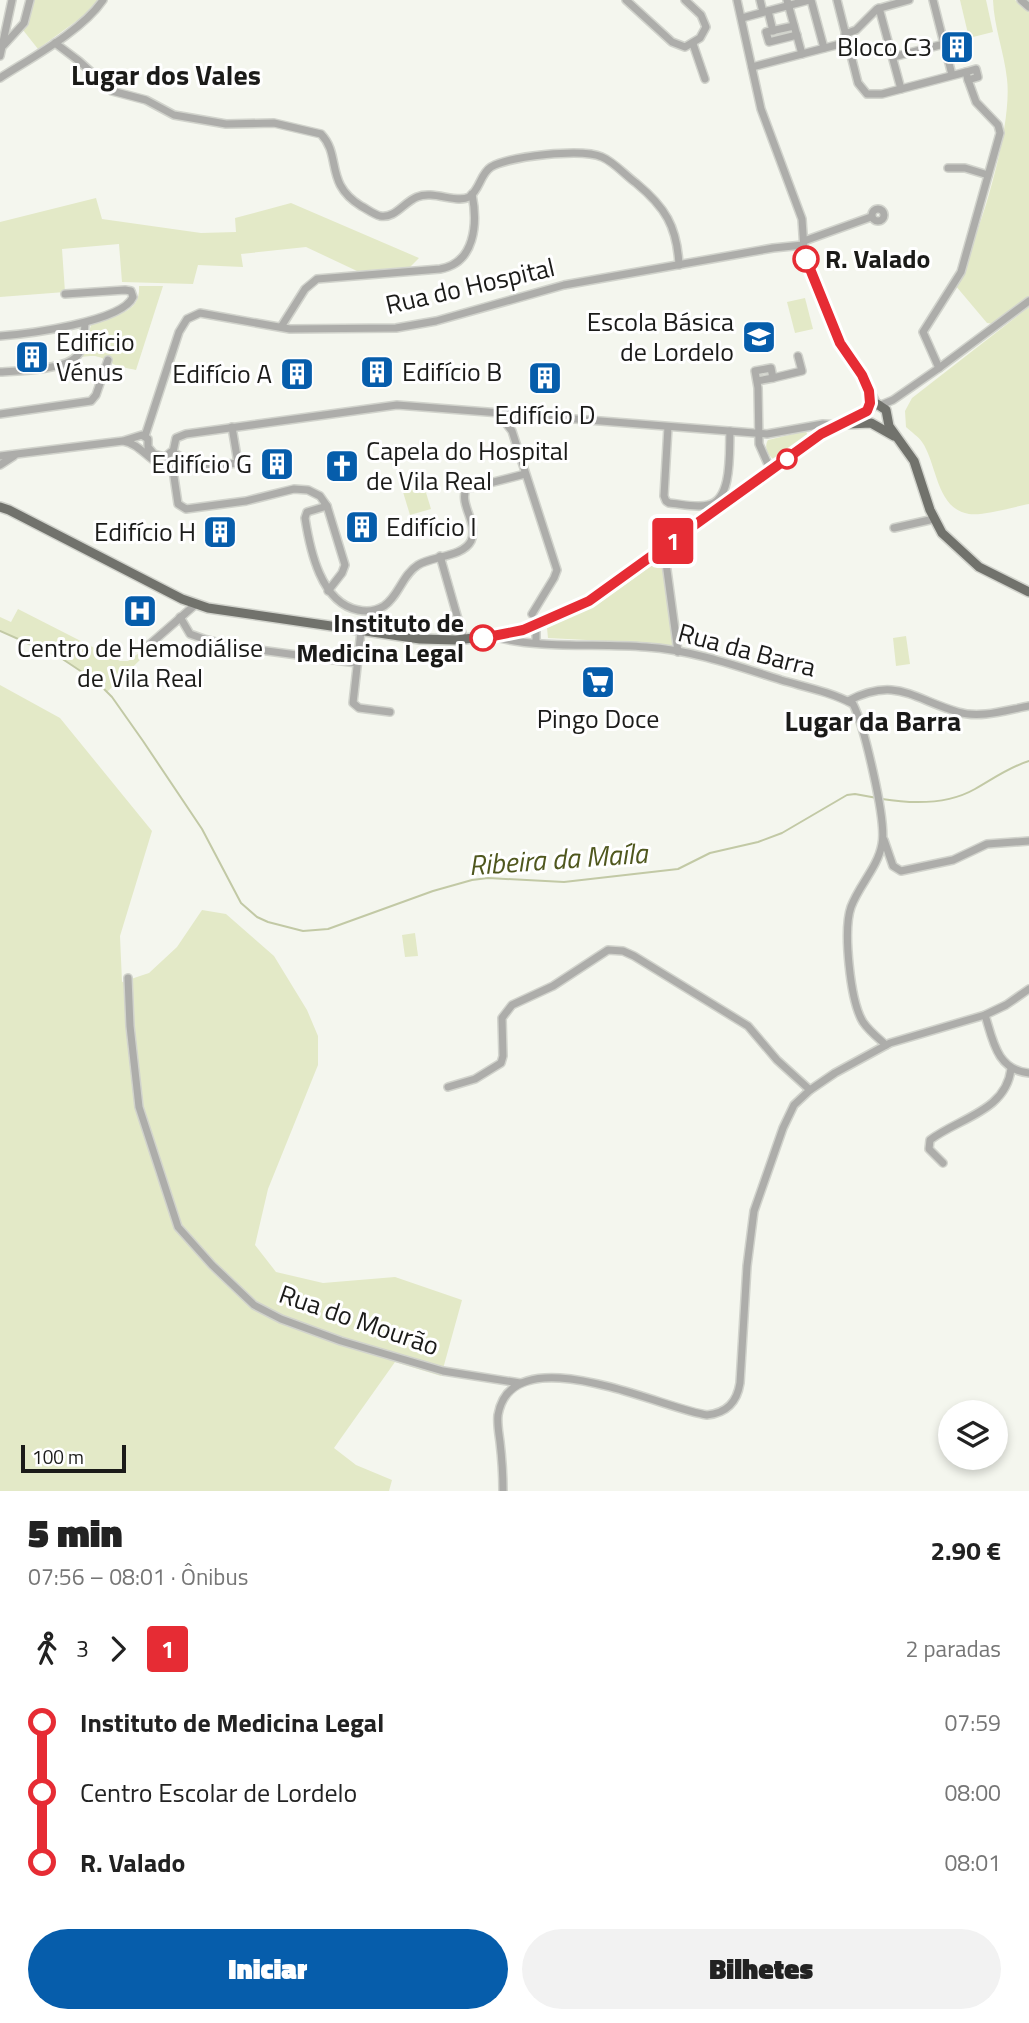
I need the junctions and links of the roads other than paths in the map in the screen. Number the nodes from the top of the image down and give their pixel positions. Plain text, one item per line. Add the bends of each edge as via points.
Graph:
1 (12, 0) edge
2 (30, 0) edge
3 (103, 0) edge
4 (626, 0) edge
5 (685, 0) edge
6 (737, 0) edge
7 (760, 0) edge
8 (810, 0) edge
9 (836, 0) edge
10 (909, 0) edge
11 (933, 0) edge
12 (1021, 0) edge
13 (788, 3) edge
14 (1029, 7) edge
15 (879, 8) junction
16 (766, 12) junction
17 (742, 18) junction
18 (794, 26) junction
19 (773, 31) junction
20 (797, 34) junction
21 (846, 38) junction
22 (55, 43) junction
23 (693, 44) junction
24 (944, 44) junction
25 (4, 46) junction
26 (824, 48) junction
27 (802, 54) junction
28 (0, 56) edge
29 (893, 57) junction
30 (752, 67) junction
31 (952, 75) junction
32 (0, 78) edge
33 (705, 79) dead end
34 (901, 89) junction
35 (948, 168) dead end
36 (988, 175) junction
37 (472, 194) junction
38 (871, 217) dead end
39 (804, 243) junction
40 (679, 265) junction
41 (65, 295) dead end
42 (1029, 301) edge
43 (85, 323) junction
44 (281, 327) junction
45 (0, 336) edge
46 (798, 356) dead end
47 (108, 360) dead end
48 (939, 368) junction
49 (0, 372) edge
50 (903, 392) junction
51 (873, 407) junction
52 (498, 413) junction
53 (0, 414) edge
54 (886, 418) junction
55 (873, 424) junction
56 (840, 425) junction
57 (668, 426) junction
58 (232, 427) junction
59 (730, 431) junction
60 (758, 433) junction
61 (139, 439) junction
62 (902, 443) junction
63 (145, 449) junction
64 (173, 452) junction
65 (18, 454) junction
66 (0, 456) edge
67 (164, 457) junction
68 (0, 465) edge
69 (172, 468) junction
70 (771, 471) junction
71 (526, 474) junction
72 (0, 500) edge
73 (327, 506) junction
74 (4, 508) edge
75 (934, 519) junction
76 (894, 528) dead end
77 (664, 548) junction
78 (440, 556) junction
79 (328, 591) junction
80 (1029, 592) edge
81 (196, 604) junction
82 (531, 614) dead end
83 (180, 617) junction
84 (533, 626) junction
85 (361, 631) junction
86 (495, 637) junction
87 (464, 640) junction
88 (533, 642) junction
89 (143, 647) dead end
90 (678, 652) junction
91 (357, 663) junction
92 (848, 701) junction
93 (1029, 706) edge
94 (390, 712) dead end
95 (883, 837) junction
96 (1029, 841) edge
97 (128, 978) dead end
98 (1029, 989) edge
99 (985, 1015) junction
100 (886, 1045) junction
101 (1011, 1069) junction
102 (1029, 1073) edge
103 (447, 1087) dead end
104 (810, 1090) junction
105 (943, 1163) dead end
106 (521, 1384) junction
107 (503, 1491) edge

1 - 25 street
2 - 25 street via 24,23
3 - 22 street
4 - 23 street via 675,44
5 - 23 street via 705,22 703,34
6 - 17 street
7 - 16 street
8 - 13 street
8 - 26 street
9 - 21 street
10 - 15 street
11 - 24 street
12 - 14 street
13 - 16 street
13 - 18 street
15 - 21 street
15 - 29 street
16 - 17 street
16 - 19 street
17 - 30 street
18 - 19 street
18 - 20 street
19 - 20 street via 766,32 769,41
20 - 27 street
21 - 26 street
21 - 34 street via 864,92 878,95
22 - 32 street
22 - 37 street via 115,93 146,100 174,116 226,124 274,122 321,134 343,192 376,215 394,214 420,196 462,199
23 - 33 street
24 - 29 street
24 - 31 street
25 - 28 street
26 - 27 street
27 - 30 street
29 - 34 street
30 - 39 street via 764,117 802,219
31 - 34 street
31 - 36 street via 967,76 979,105 1000,129
35 - 36 street
36 - 48 street via 962,270 923,332
37 - 40 street via 482,175 497,164 552,154 598,156 647,192 668,217
37 - 44 street via 473,233 458,264 440,270 317,279 305,289
38 - 39 street, Rua do Hospital
39 - 40 street, Rua do Hospital
39 - 51 street via 836,335 869,391
40 - 44 street, Rua do Hospital via 564,285 403,327
41 - 43 street via 132,293 128,306
42 - 48 street
43 - 45 street
43 - 49 street via 82,349 72,361
44 - 61 street, Rua do Hospital via 207,313 187,319
46 - 60 street via 802,371 773,378 771,368 755,371
47 - 53 street via 91,401
48 - 50 street
50 - 51 street
50 - 54 street
51 - 54 main road via 886,410
51 - 55 main road via 867,418
51 - 56 main road
52 - 57 street
52 - 58 street via 390,406
52 - 71 street via 511,429
54 - 55 main road
54 - 62 main road
55 - 56 main road
55 - 62 main road
56 - 60 street
56 - 70 main road
57 - 59 street
57 - 59 street via 664,496 669,503 709,505 724,490
58 - 64 street via 178,436
58 - 69 street via 238,463
59 - 60 street
60 - 70 street
61 - 63 street
61 - 63 street via 149,441
61 - 65 street
62 - 75 main road via 914,461
63 - 67 street
63 - 69 street via 150,459
64 - 67 street
64 - 69 street via 181,460
65 - 66 street
65 - 68 street
67 - 69 street
69 - 73 street via 177,502 186,509 298,489 315,492
70 - 77 main road
71 - 78 street via 466,489 471,542 460,551
71 - 82 street via 557,573
72 - 74 main road
73 - 79 street via 345,565
73 - 79 street via 307,512 304,518
74 - 81 main road
75 - 76 street
75 - 80 main road via 970,561
77 - 84 main road via 589,601
77 - 90 street
78 - 79 street via 412,569 390,601 375,610 350,608
78 - 87 street
81 - 83 street
81 - 85 main road
83 - 89 street
83 - 91 street via 188,632 204,639
84 - 86 main road
84 - 88 street
85 - 87 main road
85 - 91 street
86 - 87 main road
86 - 88 street, Rua da Barra
88 - 90 street, Rua da Barra
90 - 92 street, Rua da Barra via 722,661
91 - 94 street via 354,705
92 - 93 street via 886,689 960,713
92 - 95 street via 855,708 869,751
95 - 96 street via 899,871 953,860 987,844
95 - 100 street via 879,854 853,901 848,926 851,974 860,1014
97 - 106 street, Rua do Mourão via 139,1107 178,1227 212,1265 254,1305 281,1320 443,1371
98 - 99 street, Rua do Mourão
99 - 100 street, Rua do Mourão
99 - 101 street via 997,1051
100 - 104 street, Rua do Mourão
101 - 102 street
101 - 105 street via 1005,1090 991,1104 930,1140 929,1149
103 - 104 street via 501,1063 501,1020 510,1006 615,949 748,1026
104 - 106 street, Rua do Mourão via 786,1119 755,1207 740,1383 731,1404 720,1413 707,1415 589,1382 544,1378
106 - 107 street via 508,1394 499,1413

